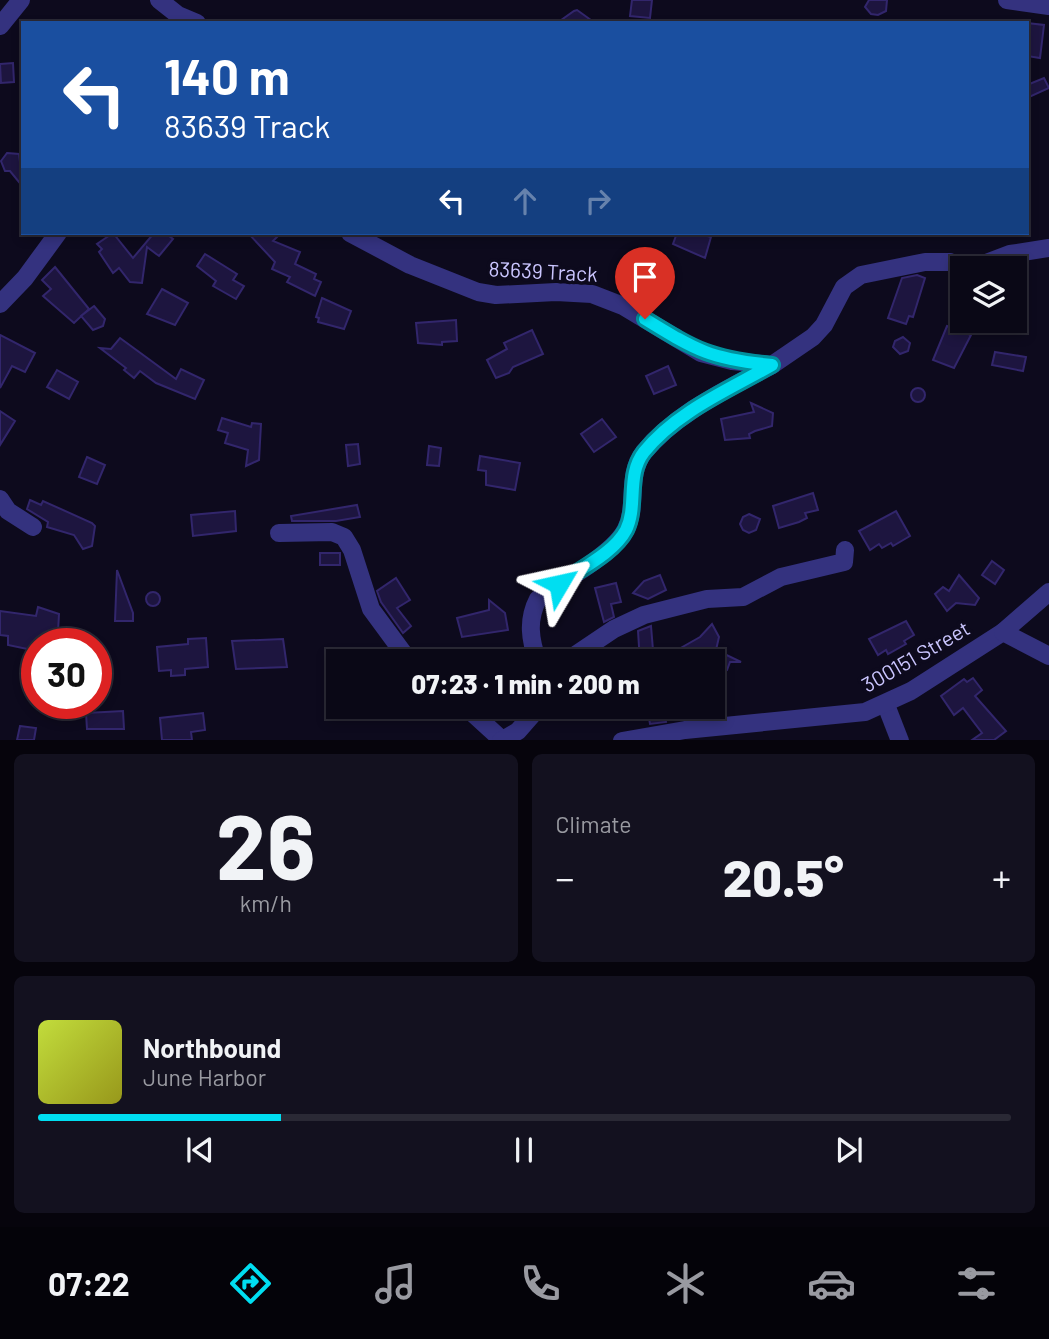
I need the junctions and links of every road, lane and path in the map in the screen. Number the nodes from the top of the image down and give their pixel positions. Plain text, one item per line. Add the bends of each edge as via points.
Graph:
1 (21, 0) edge
2 (159, 0) edge
3 (1007, 0) edge
4 (1049, 6) edge
5 (192, 21) edge
6 (0, 26) edge
7 (57, 235) edge
8 (354, 235) edge
9 (1049, 248) edge
10 (1005, 256) edge
11 (950, 262) edge
12 (0, 304) edge
13 (772, 365) junction
14 (0, 499) edge
15 (33, 527) dead end
16 (279, 533) dead end
17 (845, 550) dead end
18 (1049, 592) edge
19 (1003, 632) junction
20 (400, 649) edge
21 (535, 649) edge
22 (584, 649) edge
23 (1049, 656) edge
24 (886, 705) junction
25 (479, 719) edge
26 (528, 719) edge
27 (725, 733) edge
28 (502, 740) edge
29 (622, 740) edge
30 (900, 740) edge

1 - 6 street
2 - 5 street
3 - 4 street
7 - 12 street
8 - 13 street, 83639 Track via 410,265 478,292 592,294 623,306 701,353
9 - 10 street
11 - 13 street via 925,262 861,275 844,287 813,337
13 - 21 street via 701,405 643,453 621,537 538,599 531,611
14 - 15 street via 8,511
16 - 20 street via 332,532 344,537 371,609
17 - 22 street via 844,562 781,577 743,597 707,599 644,615
18 - 19 street, 300151 Street
19 - 23 street
19 - 24 street, 300151 Street
24 - 27 street, 300151 Street
24 - 30 street
25 - 28 street
26 - 28 street
27 - 29 street, 300151 Street

